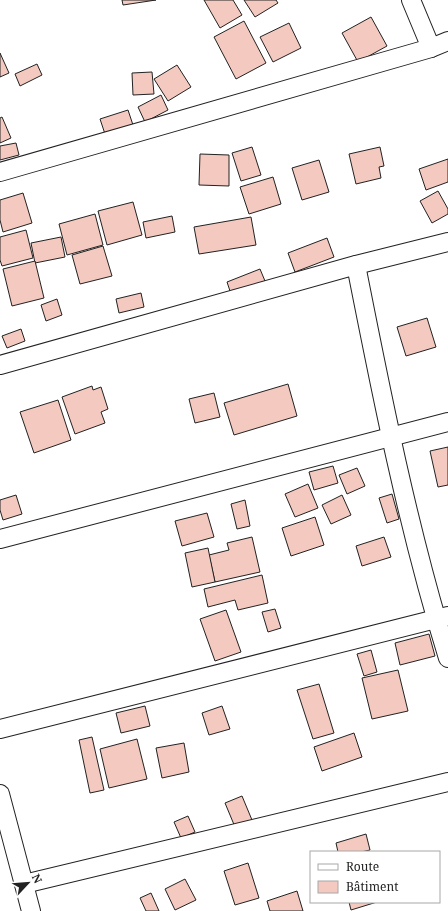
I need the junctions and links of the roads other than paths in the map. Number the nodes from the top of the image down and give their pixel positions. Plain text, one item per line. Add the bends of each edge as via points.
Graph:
1 (411, 0) edge
2 (448, 41) edge
3 (431, 48) junction
4 (0, 172) edge
5 (448, 242) edge
6 (356, 265) junction
7 (0, 365) edge
8 (448, 422) edge
9 (390, 438) junction
10 (0, 539) edge
11 (442, 617) edge
12 (448, 658) edge
13 (0, 729) edge
14 (448, 782) edge
15 (0, 794) edge
16 (24, 884) junction
17 (31, 911) edge

1 - 3 street
2 - 3 street
3 - 4 street
5 - 6 street
6 - 7 street
6 - 9 street
8 - 9 street
9 - 10 street
9 - 11 street
11 - 12 street
11 - 13 street
14 - 16 street
15 - 16 street
16 - 17 street

